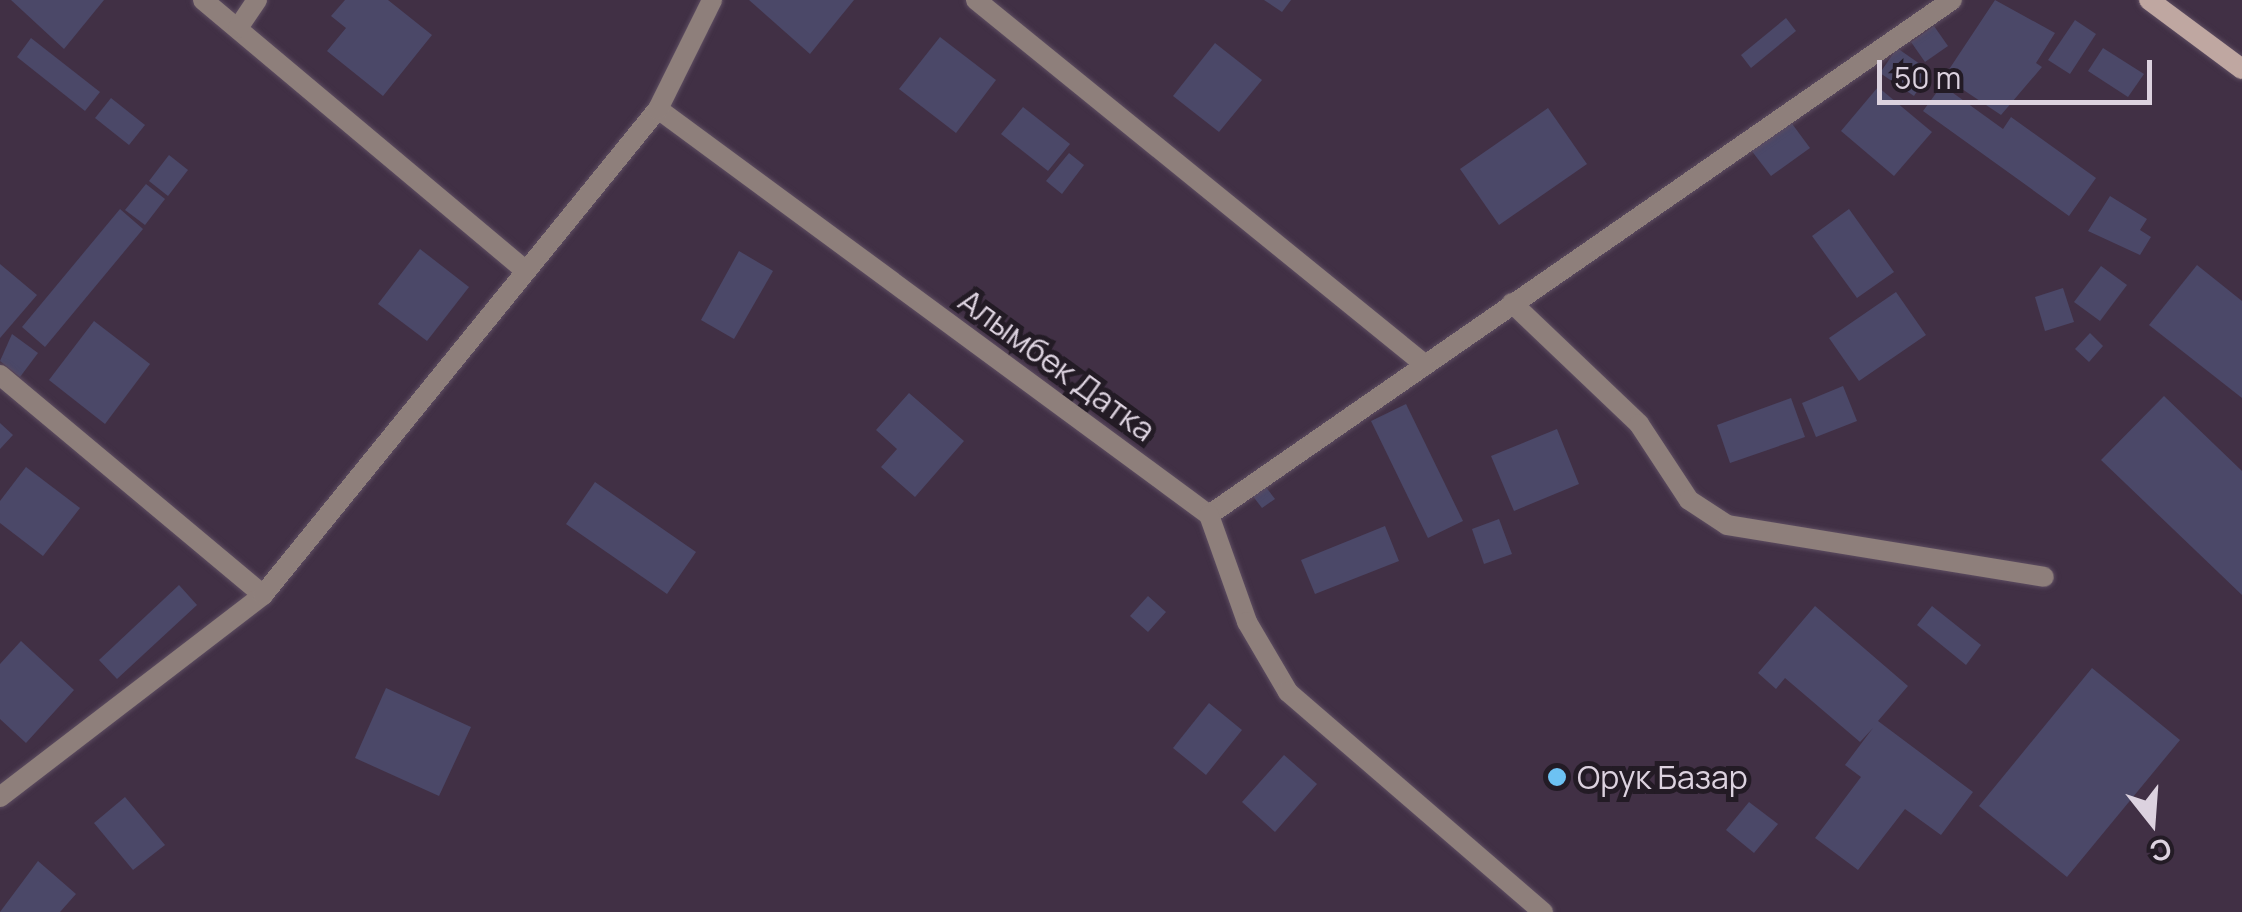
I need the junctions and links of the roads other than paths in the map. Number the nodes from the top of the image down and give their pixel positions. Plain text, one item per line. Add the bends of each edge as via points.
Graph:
1 (203, 0) edge
2 (257, 0) edge
3 (712, 0) edge
4 (976, 0) edge
5 (1952, 0) edge
6 (2149, 0) edge
7 (238, 28) junction
8 (2242, 69) edge
9 (658, 109) junction
10 (522, 267) junction
11 (1512, 304) junction
12 (1424, 364) junction
13 (0, 375) edge
14 (1210, 515) junction
15 (2044, 577) dead end
16 (263, 595) junction
17 (5, 784) edge
18 (1543, 912) edge

1 - 7 street
2 - 7 street
3 - 9 street
4 - 12 street
5 - 11 street
6 - 8 street
7 - 10 street
9 - 10 street
9 - 14 street, Алымбек Датка
10 - 16 street
11 - 12 street
11 - 15 street via 1640,424 1690,500 1727,526
12 - 14 street
13 - 16 street
14 - 18 street via 1247,622 1288,692
16 - 17 street

